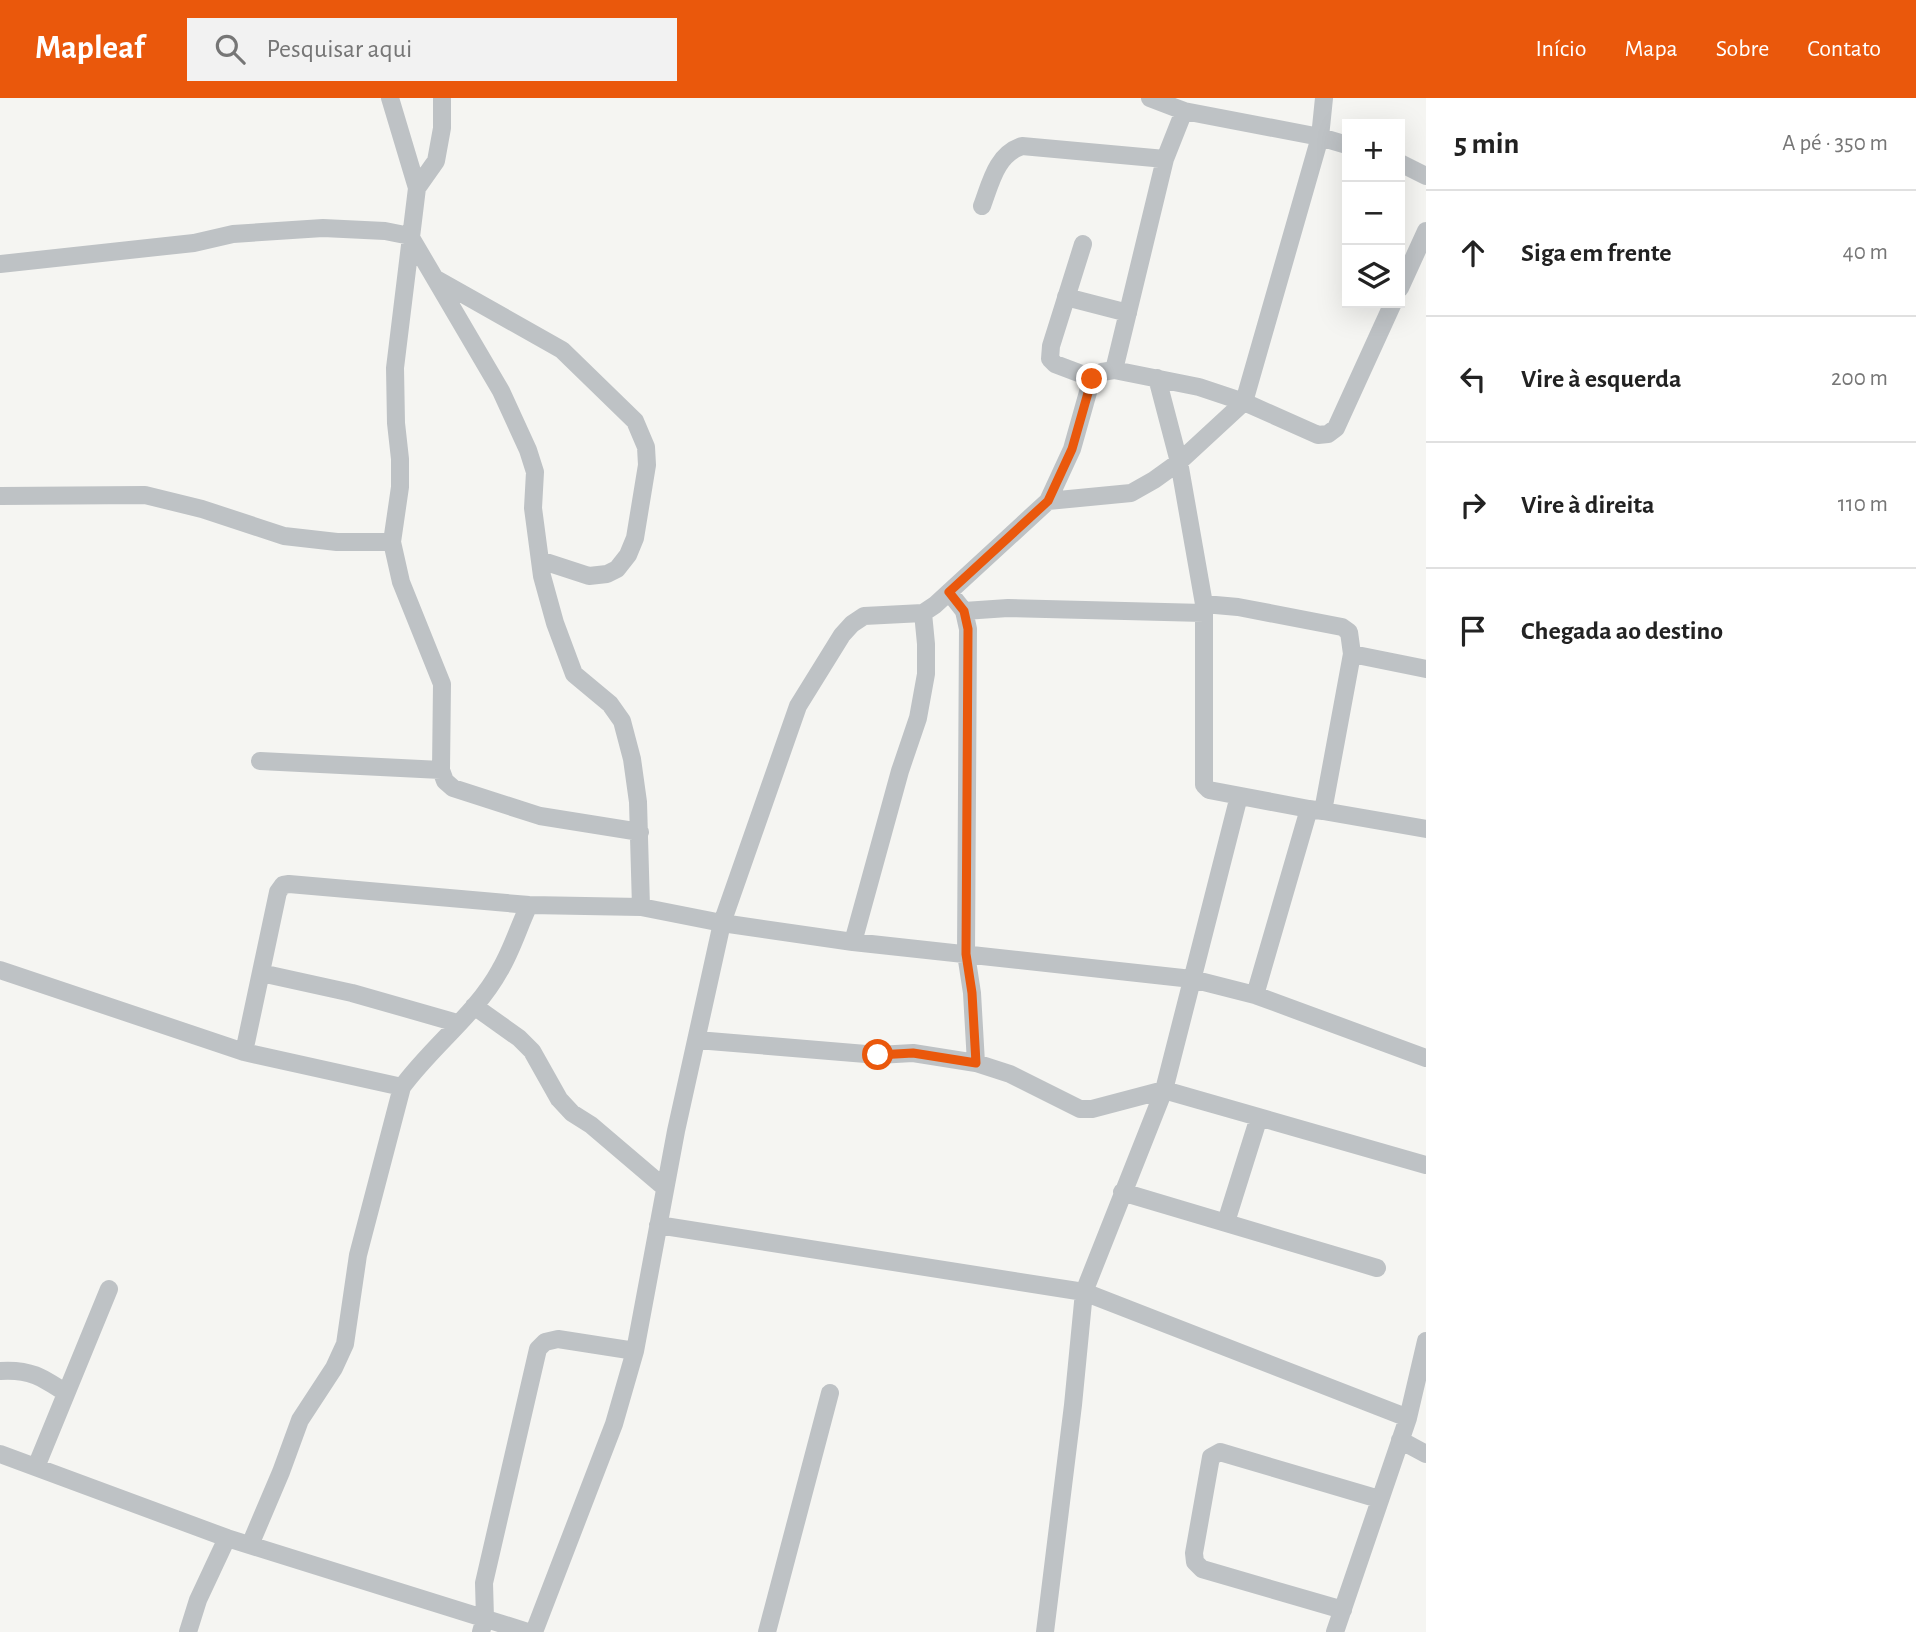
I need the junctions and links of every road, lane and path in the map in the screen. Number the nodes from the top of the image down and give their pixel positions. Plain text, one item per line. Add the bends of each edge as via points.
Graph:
1 (390, 98) edge
2 (442, 98) edge
3 (1150, 98) edge
4 (1324, 98) edge
5 (1184, 105) edge
6 (1320, 137) junction
7 (1342, 144) edge
8 (1165, 159) junction
9 (1405, 166) edge
10 (1426, 177) edge
11 (417, 188) junction
12 (982, 206) dead end
13 (1426, 231) edge
14 (410, 236) junction
15 (1083, 244) dead end
16 (0, 264) edge
17 (1405, 277) edge
18 (435, 278) junction
19 (1066, 298) junction
20 (1391, 308) edge
21 (1128, 313) junction
22 (1114, 370) junction
23 (1092, 379) junction
24 (1157, 379) junction
25 (1244, 402) junction
26 (1179, 462) junction
27 (0, 496) edge
28 (1048, 501) junction
29 (392, 542) junction
30 (540, 560) junction
31 (949, 592) junction
32 (1204, 609) junction
33 (964, 611) junction
34 (923, 612) junction
35 (1352, 654) junction
36 (1426, 669) edge
37 (260, 761) dead end
38 (441, 769) junction
39 (1239, 796) junction
40 (1316, 810) junction
41 (1426, 829) edge
42 (640, 832) junction
43 (529, 905) junction
44 (641, 907) junction
45 (722, 923) junction
46 (853, 942) junction
47 (966, 954) junction
48 (0, 970) edge
49 (261, 973) junction
50 (1192, 979) junction
51 (1255, 995) junction
52 (474, 1006) junction
53 (457, 1023) junction
54 (697, 1040) junction
55 (244, 1052) junction
56 (1426, 1058) edge
57 (976, 1063) junction
58 (402, 1087) junction
59 (1164, 1090) junction
60 (1259, 1117) junction
61 (1426, 1165) edge
62 (665, 1188) junction
63 (1122, 1192) junction
64 (1226, 1222) junction
65 (658, 1225) junction
66 (1377, 1268) dead end
67 (109, 1289) dead end
68 (1084, 1292) junction
69 (1426, 1341) edge
70 (635, 1351) junction
71 (0, 1371) edge
72 (66, 1393) junction
73 (830, 1393) dead end
74 (1408, 1418) junction
75 (1400, 1440) junction
76 (0, 1454) edge
77 (1426, 1454) edge
78 (36, 1467) junction
79 (1379, 1499) junction
80 (228, 1538) junction
81 (250, 1545) junction
82 (1343, 1610) junction
83 (483, 1625) edge
84 (188, 1632) edge
85 (528, 1632) edge
86 (534, 1632) edge
87 (767, 1632) edge
88 (1045, 1632) edge
89 (1335, 1632) edge

1 - 11 street
2 - 11 street via 436,161
3 - 5 street
4 - 6 street
5 - 6 street
5 - 8 street
6 - 7 street
6 - 25 street
8 - 12 street via 1022,146 999,162
8 - 21 street
9 - 10 street
11 - 14 street
13 - 17 street
14 - 16 street via 323,228 233,234 194,243
14 - 18 street
14 - 29 street via 395,368 400,486
15 - 19 street
18 - 30 street via 501,391 528,450 535,472 533,508
18 - 30 street via 562,350 635,421 646,447 635,538 617,569 589,576
19 - 21 street
19 - 23 street via 1050,359
20 - 25 street via 1336,428 1328,434 1318,435
21 - 22 street
22 - 23 street
22 - 24 street
23 - 28 street via 1072,449
24 - 25 street
24 - 26 street
25 - 26 street
26 - 28 street via 1131,493
26 - 32 street
27 - 29 street via 145,495 284,536
28 - 31 street
29 - 38 street via 401,582 442,684
30 - 42 street via 555,623 574,674 610,704 622,721 632,759
31 - 33 street
31 - 34 street
32 - 33 street
32 - 35 street via 1238,607 1342,627 1349,632
32 - 39 street via 1204,785
33 - 47 street via 968,653
34 - 45 street via 864,616 842,635 798,706
34 - 46 street via 926,674 918,718
35 - 36 street
35 - 40 street
37 - 38 street
38 - 42 street via 453,788 540,816
39 - 40 street
39 - 50 street
40 - 41 street
40 - 51 street
42 - 44 street
43 - 44 street
43 - 49 street via 283,885
43 - 52 street via 500,971
44 - 45 street
45 - 46 street
45 - 54 street
46 - 47 street
47 - 50 street
47 - 57 street
48 - 55 street
49 - 53 street
49 - 55 street
50 - 51 street
50 - 59 street
51 - 56 street
52 - 53 street
52 - 62 street via 532,1051 559,1100 572,1113
53 - 58 street
54 - 57 street via 878,1055 913,1053
54 - 62 street
55 - 58 street
57 - 59 street via 1010,1074 1080,1109
58 - 81 street via 358,1255 345,1344 300,1420
59 - 60 street
59 - 63 street
60 - 61 street
60 - 64 street
62 - 65 street
63 - 64 street
63 - 68 street
64 - 66 street
65 - 68 street
65 - 70 street
67 - 72 street
68 - 74 street
68 - 88 street
69 - 74 street
70 - 83 street via 558,1339 538,1349 484,1583
70 - 86 street via 614,1424
71 - 72 street via 40,1376
72 - 78 street
73 - 87 street
74 - 75 street
75 - 77 street
75 - 79 street
76 - 78 street
78 - 80 street
79 - 82 street
79 - 82 street via 1220,1452 1211,1457 1195,1562 1202,1569
80 - 81 street
80 - 84 street
81 - 83 street
82 - 89 street
83 - 85 street

